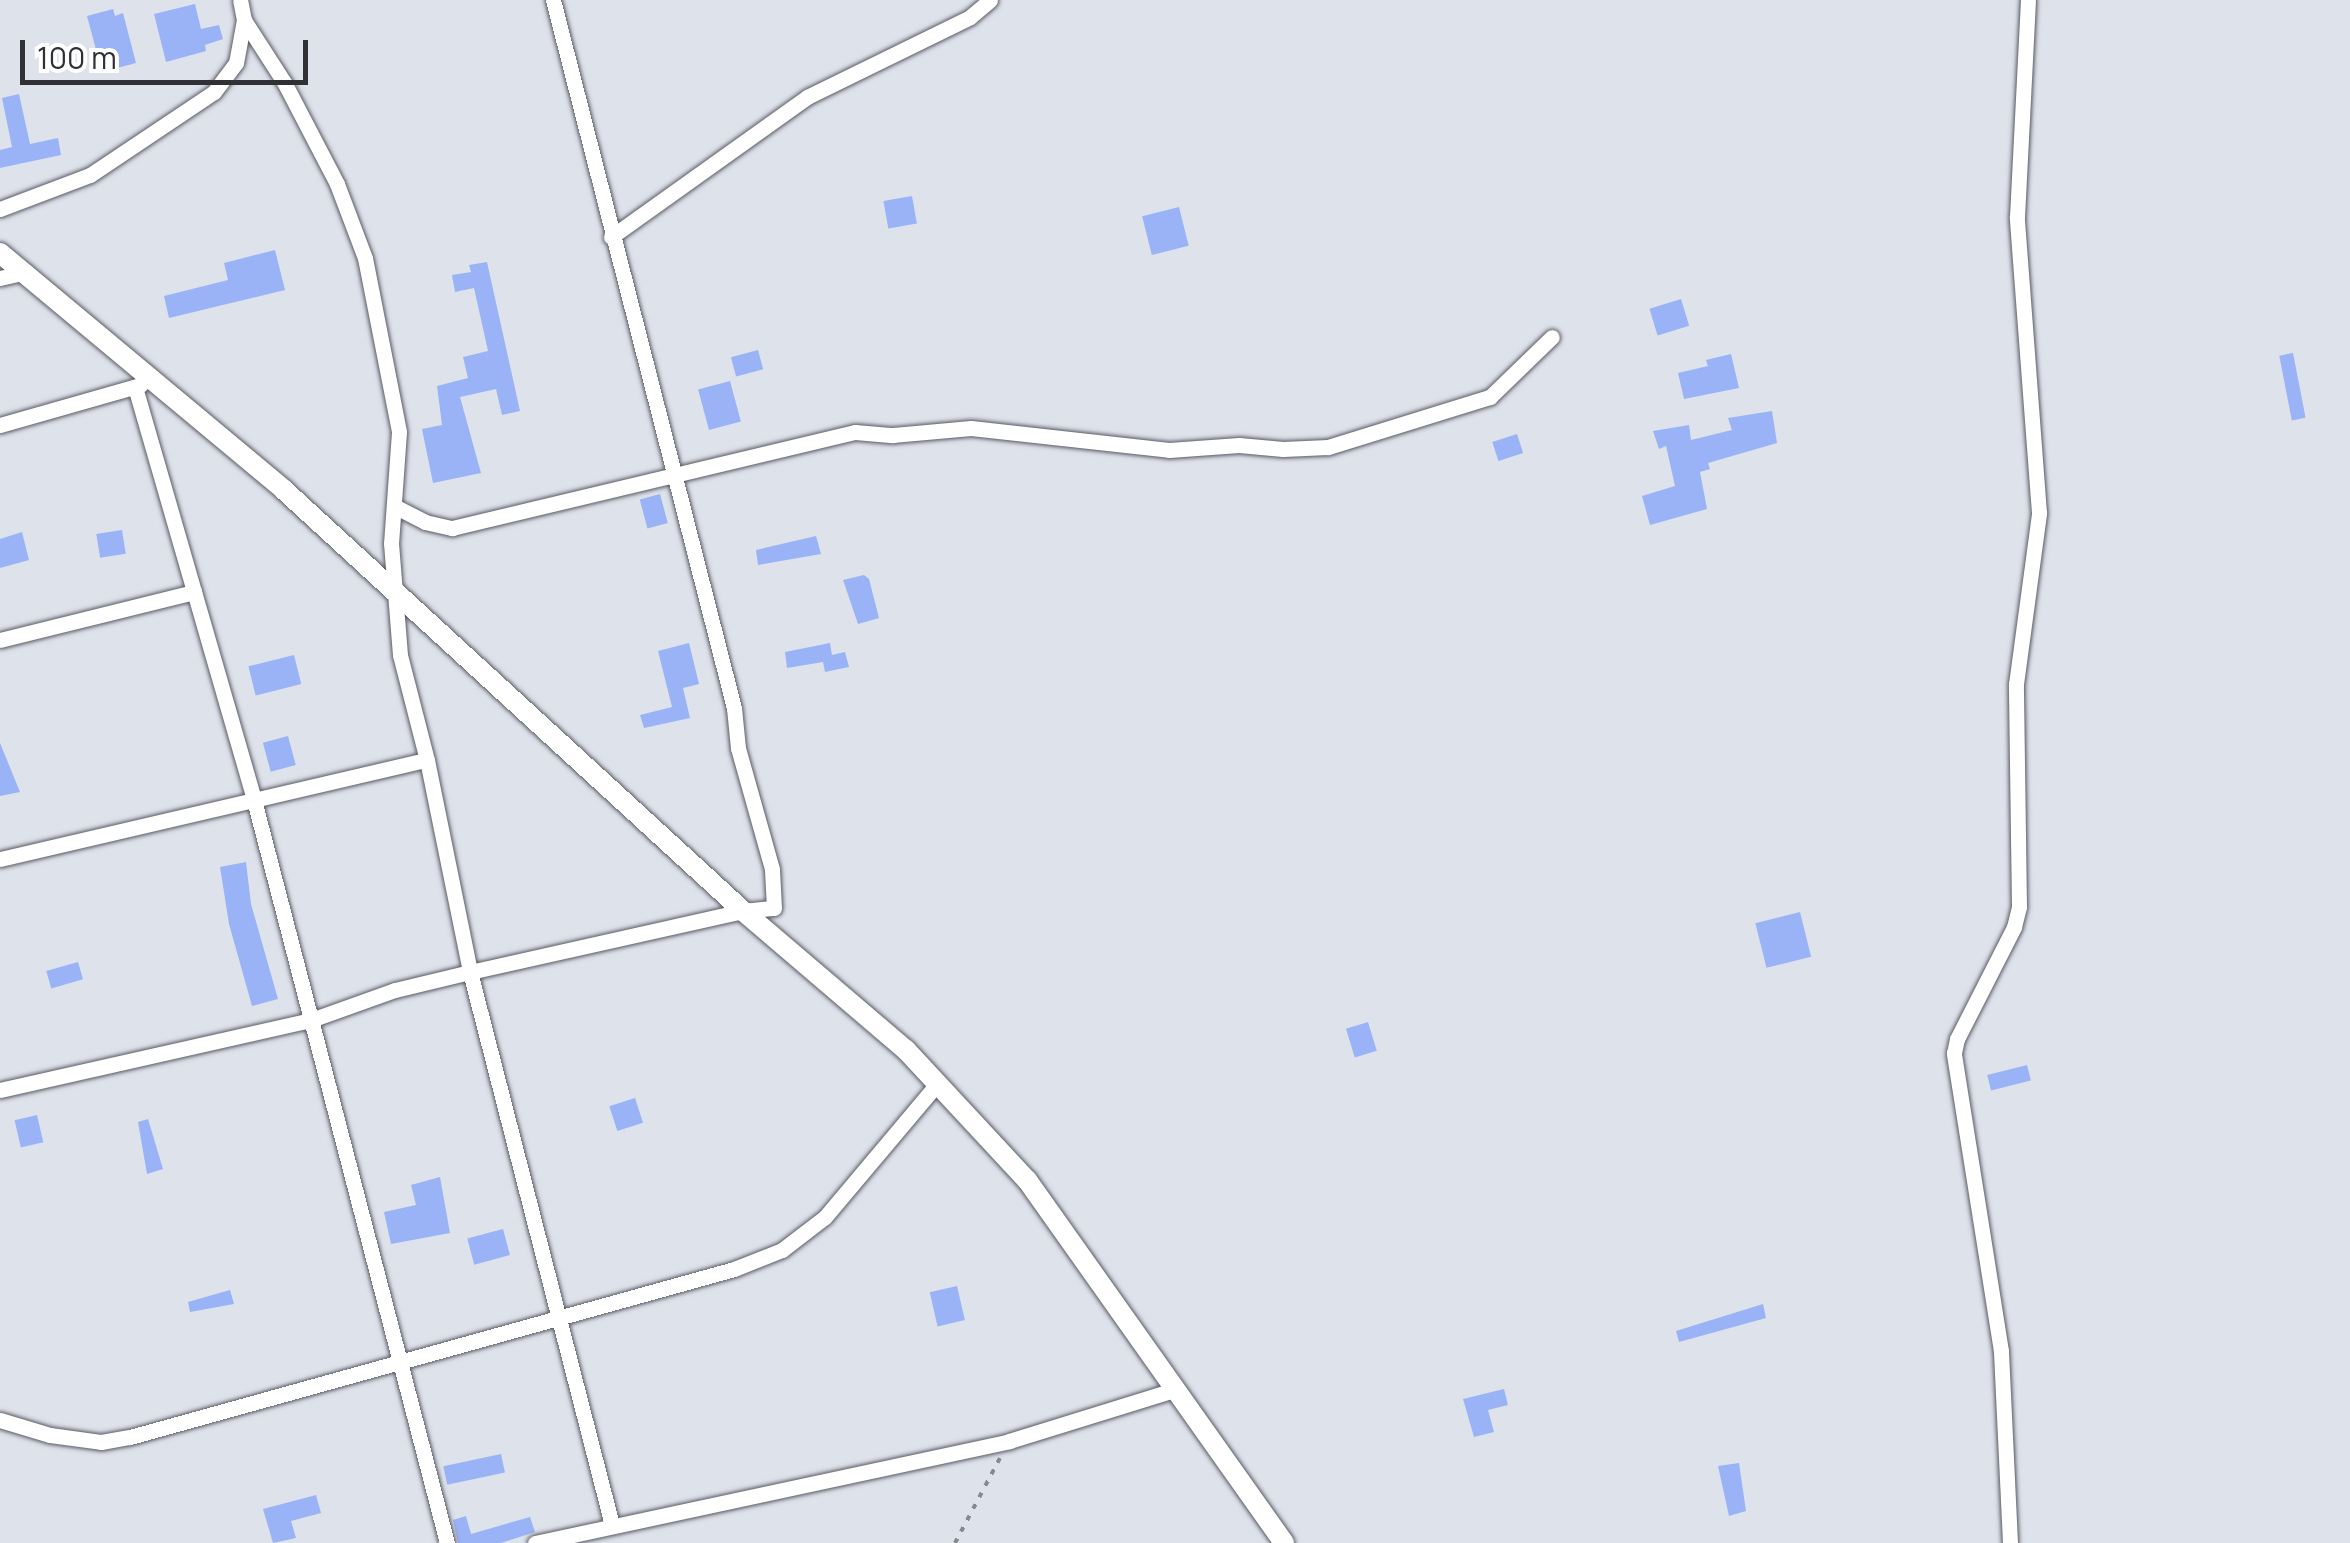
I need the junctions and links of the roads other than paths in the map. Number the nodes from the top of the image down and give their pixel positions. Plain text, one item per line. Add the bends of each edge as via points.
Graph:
1 (240, 0) edge
2 (552, 0) edge
3 (990, 0) edge
4 (2028, 0) edge
5 (244, 20) junction
6 (0, 209) edge
7 (612, 236) junction
8 (0, 253) edge
9 (26, 272) junction
10 (0, 278) edge
11 (1552, 337) dead end
12 (144, 384) junction
13 (0, 425) edge
14 (670, 474) junction
15 (396, 507) junction
16 (194, 592) junction
17 (392, 593) junction
18 (0, 640) edge
19 (427, 760) junction
20 (254, 800) junction
21 (0, 858) edge
22 (743, 911) junction
23 (470, 972) junction
24 (311, 1020) junction
25 (938, 1084) junction
26 (0, 1090) edge
27 (556, 1319) junction
28 (398, 1362) junction
29 (1176, 1389) junction
30 (0, 1420) edge
31 (612, 1525) junction
32 (448, 1543) edge
33 (535, 1543) edge
34 (1284, 1543) edge
35 (2010, 1543) edge

1 - 5 street
2 - 7 street
3 - 7 street via 808,96
4 - 35 street via 2017,206 2038,513 2016,684 2019,907 1954,1053 2000,1351
5 - 6 street via 236,62 214,92 90,175
5 - 15 street via 352,214 399,432
7 - 14 street
8 - 9 street
9 - 10 street
9 - 12 street
11 - 14 street via 1490,396 1328,447 1169,450 971,428 855,432
12 - 13 street
12 - 16 street
12 - 17 street via 284,490
14 - 15 street via 452,528
14 - 22 street via 772,869 774,908
15 - 17 street
16 - 18 street
16 - 20 street
17 - 19 street
17 - 22 street
19 - 20 street
19 - 23 street
20 - 21 street
20 - 24 street
22 - 23 street
22 - 25 street
23 - 24 street
23 - 27 street
24 - 26 street
24 - 28 street
25 - 27 street via 824,1217 782,1250 734,1270
25 - 29 street via 1027,1180
27 - 28 street
27 - 31 street
28 - 30 street via 101,1442
28 - 32 street
29 - 31 street via 1010,1441
29 - 34 street
31 - 33 street

